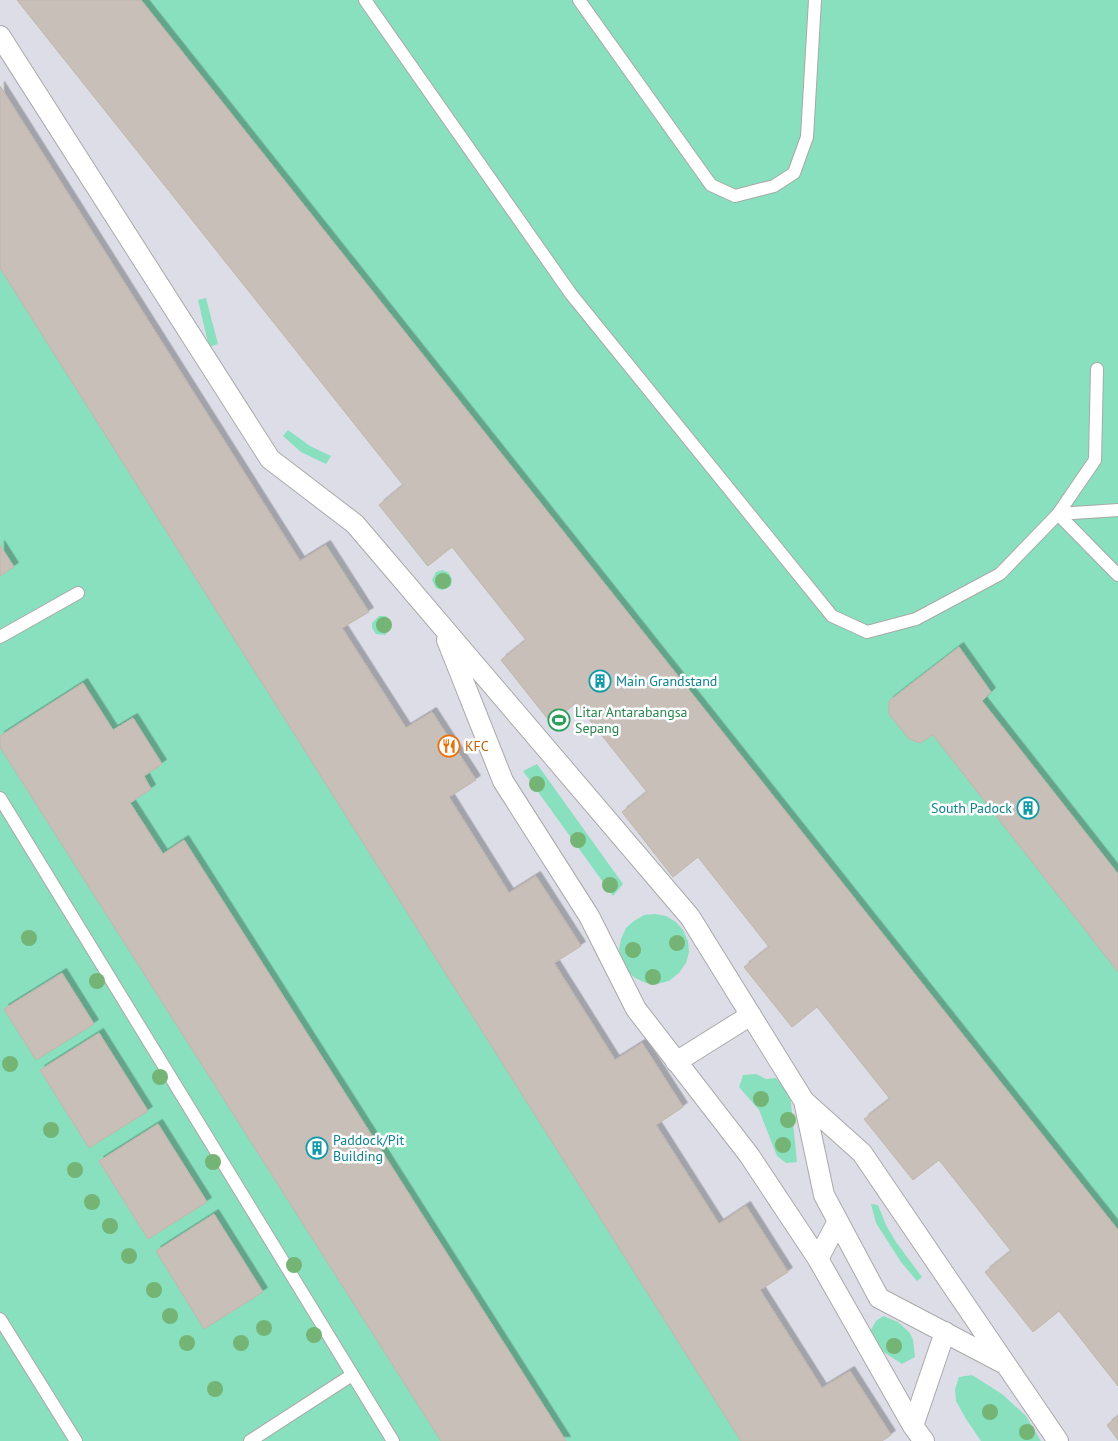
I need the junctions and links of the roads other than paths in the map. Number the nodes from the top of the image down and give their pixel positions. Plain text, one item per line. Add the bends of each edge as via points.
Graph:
1 (364, 0) edge
2 (579, 0) edge
3 (815, 0) edge
4 (0, 36) edge
5 (1097, 369) dead end
6 (1118, 510) edge
7 (1058, 514) junction
8 (1118, 575) edge
9 (78, 593) dead end
10 (440, 624) junction
11 (0, 636) edge
12 (0, 798) edge
13 (751, 1015) junction
14 (676, 1062) junction
15 (804, 1101) junction
16 (838, 1221) junction
17 (818, 1259) junction
18 (0, 1319) edge
19 (945, 1332) junction
20 (1005, 1364) junction
21 (352, 1375) junction
22 (918, 1434) edge
23 (76, 1441) edge
24 (250, 1441) edge
25 (393, 1441) edge
26 (1058, 1441) edge

1 - 7 lane via 571,294 832,616 867,632 916,619 1000,574
2 - 3 lane via 711,185 735,196 774,186 794,173 806,137
4 - 10 street via 270,459 355,524
5 - 7 lane via 1095,460
6 - 7 lane
7 - 8 lane
9 - 11 lane
10 - 13 street via 690,917
10 - 14 street via 503,781 589,916 636,1009
12 - 21 lane
13 - 14 street
13 - 15 street
14 - 17 street via 748,1155
15 - 16 street via 824,1195
15 - 20 street via 862,1154
16 - 17 street
16 - 19 street via 878,1298
17 - 22 street
18 - 23 lane
19 - 20 street
19 - 22 street
20 - 26 street
21 - 24 lane
21 - 25 lane

